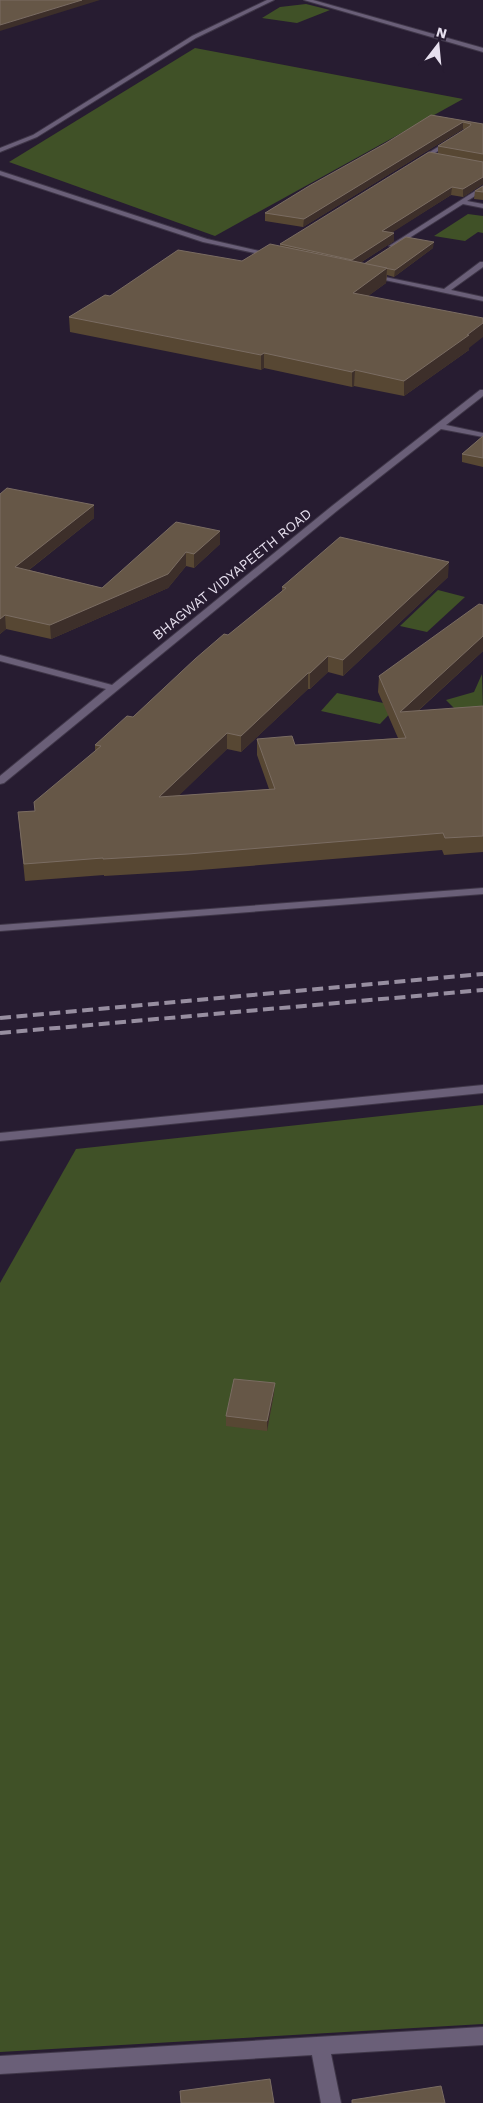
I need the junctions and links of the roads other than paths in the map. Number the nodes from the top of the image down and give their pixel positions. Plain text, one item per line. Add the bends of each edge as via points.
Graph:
1 (271, 0) edge
2 (307, 0) edge
3 (483, 50) edge
4 (458, 137) edge
5 (0, 150) edge
6 (427, 156) junction
7 (436, 158) edge
8 (410, 167) edge
9 (0, 173) edge
10 (483, 188) edge
11 (462, 202) junction
12 (483, 206) edge
13 (388, 250) edge
14 (277, 253) edge
15 (483, 264) edge
16 (362, 274) edge
17 (444, 292) junction
18 (483, 299) edge
19 (483, 392) edge
20 (439, 426) junction
21 (483, 435) edge
22 (0, 658) edge
23 (113, 688) junction
24 (0, 781) edge
25 (483, 890) edge
26 (0, 928) edge
27 (483, 1090) edge
28 (0, 1137) edge
29 (483, 2036) edge
30 (320, 2046) junction
31 (0, 2064) edge
32 (332, 2103) edge

1 - 5 street via 194,37 35,136
2 - 3 street
4 - 6 street
6 - 7 street
6 - 8 street
9 - 14 street via 206,241
10 - 11 street
11 - 12 street
11 - 13 street
15 - 17 street
16 - 17 street
17 - 18 street
19 - 20 street, BHAGWAT VIDYAPEETH ROAD
20 - 21 street
20 - 23 street, BHAGWAT VIDYAPEETH ROAD
22 - 23 street
23 - 24 street, BHAGWAT VIDYAPEETH ROAD
25 - 26 street
27 - 28 street
29 - 30 street
30 - 31 street
30 - 32 street

